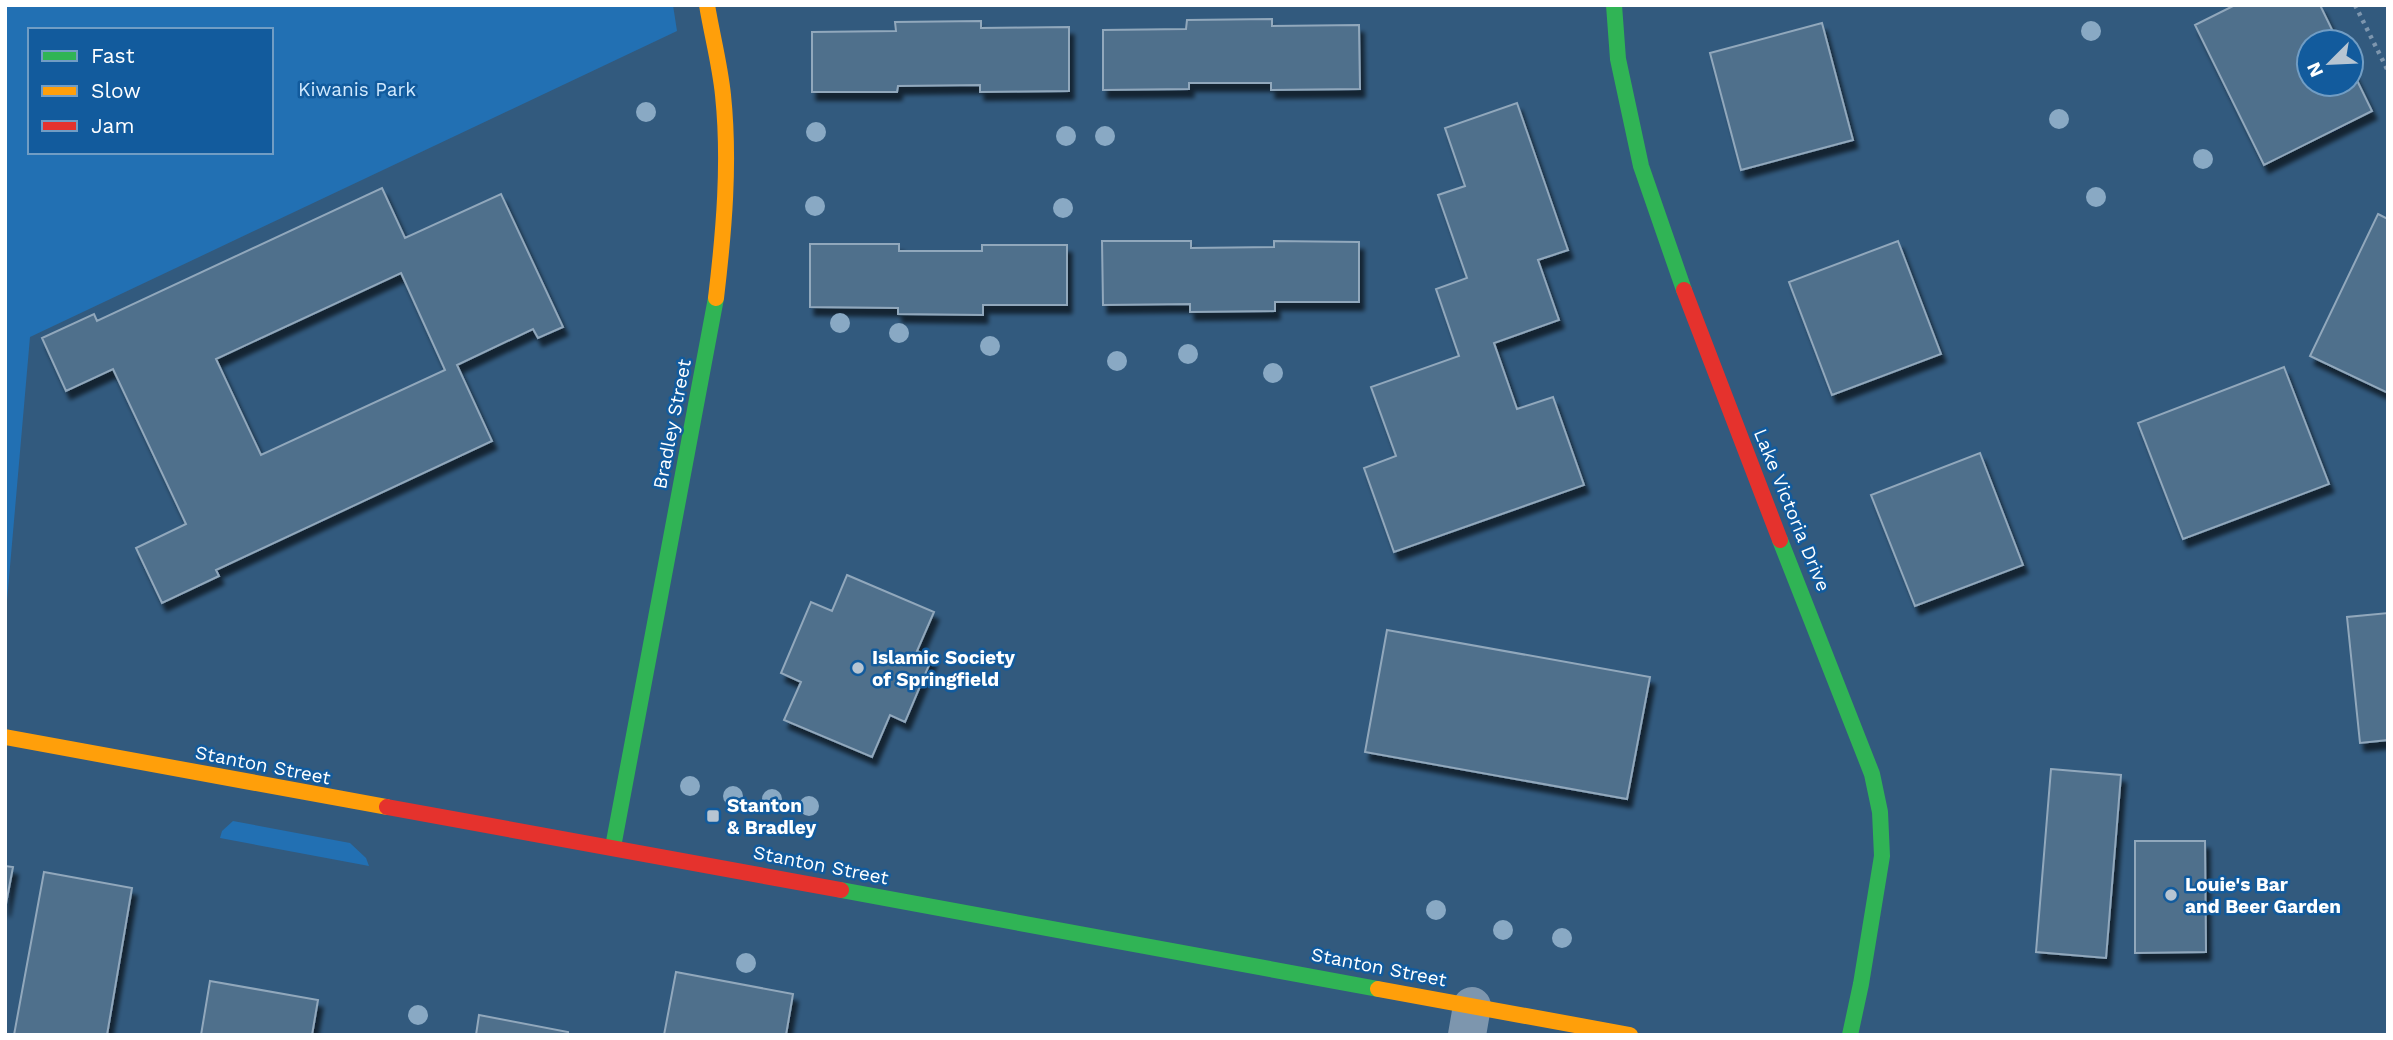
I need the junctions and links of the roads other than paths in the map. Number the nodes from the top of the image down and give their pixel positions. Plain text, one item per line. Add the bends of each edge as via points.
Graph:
1 (707, 5) edge
2 (1614, 5) edge
3 (5, 737) edge
4 (613, 847) junction
5 (1470, 1021) edge
6 (1630, 1035) edge
7 (1850, 1035) edge

1 - 4 street, Bradley Street via 723,94 723,239 713,319
2 - 7 street, Lake Victoria Drive via 1618,59 1641,166 1713,369 1872,774 1882,856
3 - 4 street, Stanton Street
4 - 5 street, Stanton Street
5 - 6 street, Stanton Street

